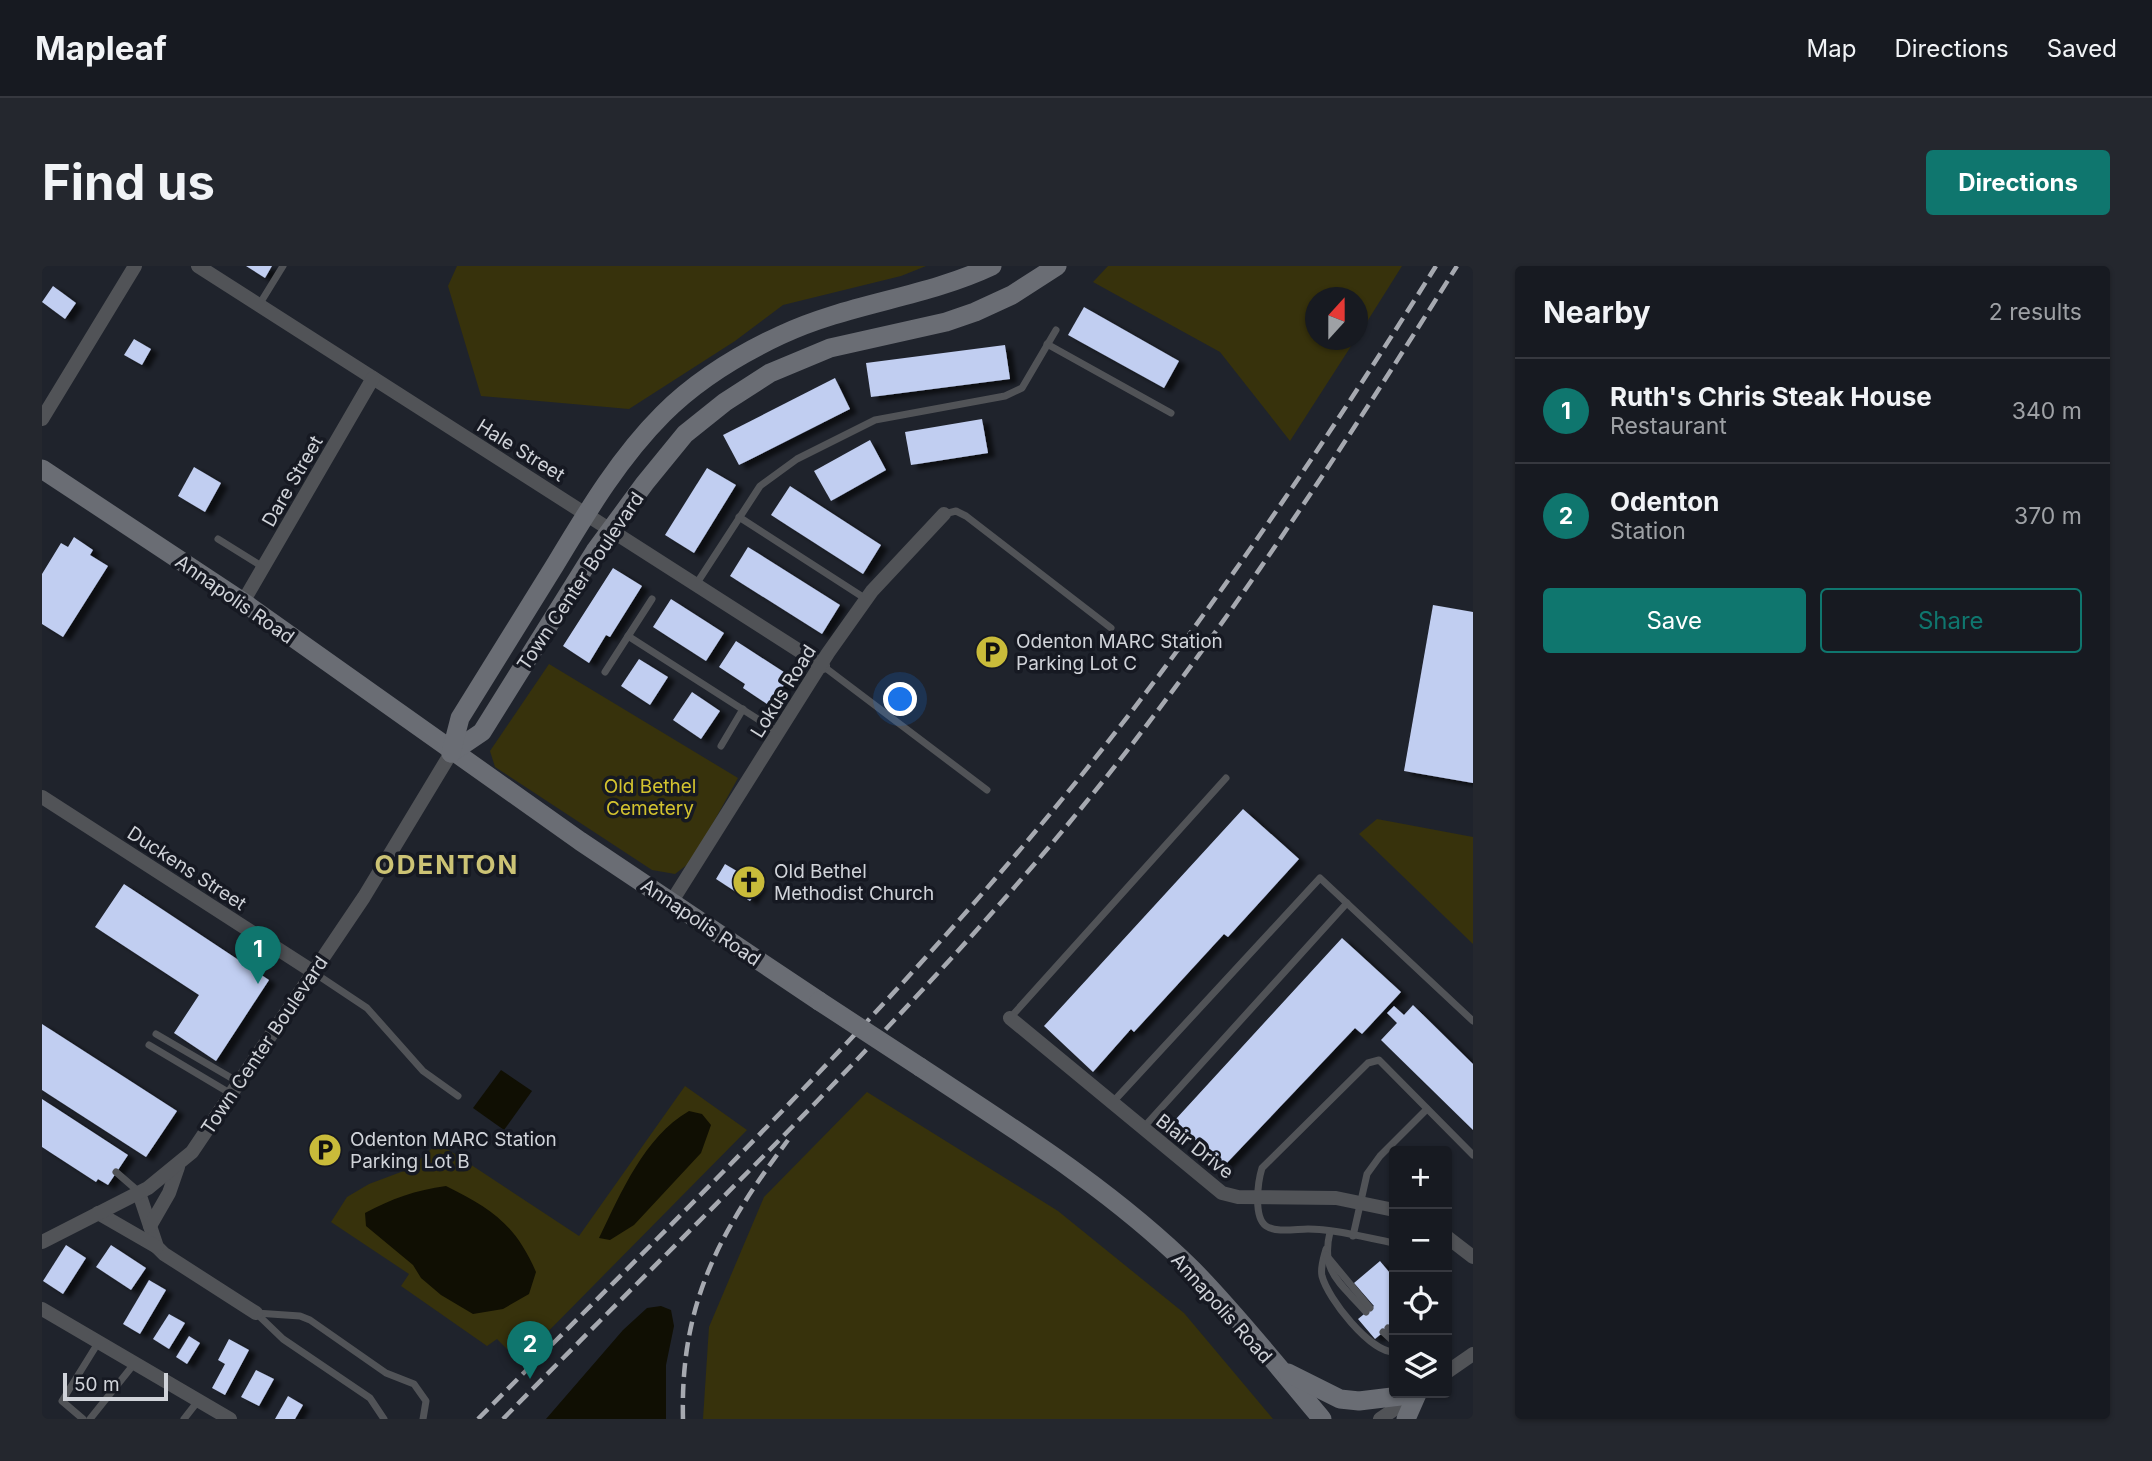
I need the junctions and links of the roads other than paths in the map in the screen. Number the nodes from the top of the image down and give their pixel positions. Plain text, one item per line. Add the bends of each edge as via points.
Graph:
1 (135, 266) edge
2 (198, 266) edge
3 (283, 266) edge
4 (992, 266) edge
5 (1057, 266) edge
6 (259, 305) junction
7 (1056, 330) dead end
8 (1047, 344) junction
9 (373, 378) junction
10 (1171, 412) dead end
11 (42, 419) edge
12 (42, 469) edge
13 (586, 514) junction
14 (944, 514) joint
15 (739, 517) junction
16 (610, 530) junction
17 (218, 540) dead end
18 (263, 568) junction
19 (694, 586) junction
20 (652, 599) dead end
21 (866, 599) junction
22 (243, 602) junction
23 (1111, 628) dead end
24 (628, 636) junction
25 (823, 666) junction
26 (605, 672) dead end
27 (743, 709) junction
28 (779, 732) junction
29 (721, 746) dead end
30 (452, 753) junction
31 (1226, 778) dead end
32 (987, 790) dead end
33 (42, 797) edge
34 (672, 901) junction
35 (1347, 903) junction
36 (312, 971) junction
37 (1010, 1018) joint
38 (1473, 1021) edge
39 (156, 1034) dead end
40 (149, 1045) dead end
41 (237, 1090) junction
42 (458, 1097) dead end
43 (1111, 1103) junction
44 (1427, 1109) junction
45 (1142, 1129) junction
46 (1473, 1155) edge
47 (179, 1166) junction
48 (116, 1172) dead end
49 (139, 1193) junction
50 (1259, 1197) junction
51 (1360, 1201) junction
52 (1390, 1209) edge
53 (98, 1213) junction
54 (150, 1226) junction
55 (1330, 1232) junction
56 (1353, 1236) junction
57 (1452, 1241) edge
58 (42, 1242) edge
59 (1389, 1242) edge
60 (158, 1247) junction
61 (1326, 1251) junction
62 (1473, 1257) edge
63 (42, 1309) edge
64 (1368, 1310) dead end
65 (256, 1313) junction
66 (98, 1343) junction
67 (1389, 1351) edge
68 (1473, 1354) edge
69 (134, 1364) junction
70 (1276, 1367) junction
71 (1452, 1369) edge
72 (1389, 1397) edge
73 (1410, 1398) edge
74 (1415, 1398) edge
75 (198, 1401) junction
76 (83, 1419) edge
77 (90, 1419) edge
78 (184, 1419) edge
79 (230, 1419) edge
80 (384, 1419) edge
81 (423, 1419) edge
82 (1322, 1419) edge
83 (1380, 1419) edge
84 (1406, 1419) edge

1 - 11 street
2 - 6 street, Hale Street
3 - 6 lane
4 - 13 main road, Town Center Boulevard via 930,291 808,322 742,354 663,414 620,464
5 - 16 main road, Town Center Boulevard via 975,312 830,348 770,373 685,434
6 - 9 street, Hale Street
7 - 8 lane
8 - 10 lane
8 - 15 lane via 1021,388 1006,396 857,427 797,459 760,486
9 - 13 street, Hale Street
9 - 18 street, Dare Street
12 - 22 main road, Annapolis Road
13 - 16 street, Hale Street
13 - 30 main road, Town Center Boulevard via 460,718
14 - 21 street, Lokus Road
14 - 23 lane via 956,511 965,516
15 - 19 lane
15 - 21 lane
16 - 19 street, Hale Street
16 - 30 main road, Town Center Boulevard via 482,732
17 - 18 lane
18 - 22 street, Dare Street
19 - 25 street, Hale Street
20 - 24 lane
21 - 25 street, Lokus Road
22 - 30 main road, Annapolis Road
24 - 26 lane
24 - 27 lane
25 - 28 street, Lokus Road
25 - 32 lane
27 - 28 lane
27 - 29 lane
28 - 34 street, Lokus Road
30 - 34 main road, Annapolis Road
30 - 36 street, Town Center Boulevard via 364,897
31 - 37 lane
33 - 36 street, Duckens Street
34 - 70 main road, Annapolis Road, bridge via 1054,1156 1193,1271
35 - 38 lane
35 - 43 lane via 1320,878
35 - 45 lane
36 - 41 street, Town Center Boulevard
36 - 42 lane via 367,1008 423,1071
37 - 43 street, Blair Drive
39 - 41 lane
40 - 41 lane
41 - 47 street, Town Center Boulevard
43 - 45 street, Blair Drive
44 - 46 lane
44 - 50 lane via 1379,1060 1368,1063 1262,1168
44 - 51 lane via 1373,1164
45 - 50 street, Blair Drive via 1213,1188 1230,1196
47 - 49 street, Town Center Boulevard
47 - 54 street
48 - 49 lane
49 - 53 street, Town Center Boulevard
49 - 54 street
50 - 51 street, Blair Drive
50 - 55 lane via 1261,1219 1269,1227
51 - 52 street, Blair Drive
51 - 56 lane
53 - 58 street, Town Center Boulevard
53 - 60 street
54 - 60 street
55 - 56 lane
55 - 61 lane
56 - 59 lane
57 - 62 street
60 - 65 street via 176,1264
61 - 64 lane via 1332,1272
61 - 67 lane via 1321,1270 1331,1294 1374,1347
63 - 66 street
65 - 80 lane via 283,1339 369,1398
65 - 81 lane via 310,1320 386,1373 414,1384 426,1401
66 - 69 street
66 - 76 lane via 62,1401
68 - 71 street
69 - 75 street
69 - 77 lane
70 - 72 main road via 1340,1399
70 - 82 main road, Annapolis Road
73 - 83 street
74 - 84 main road
75 - 78 lane
75 - 79 street

